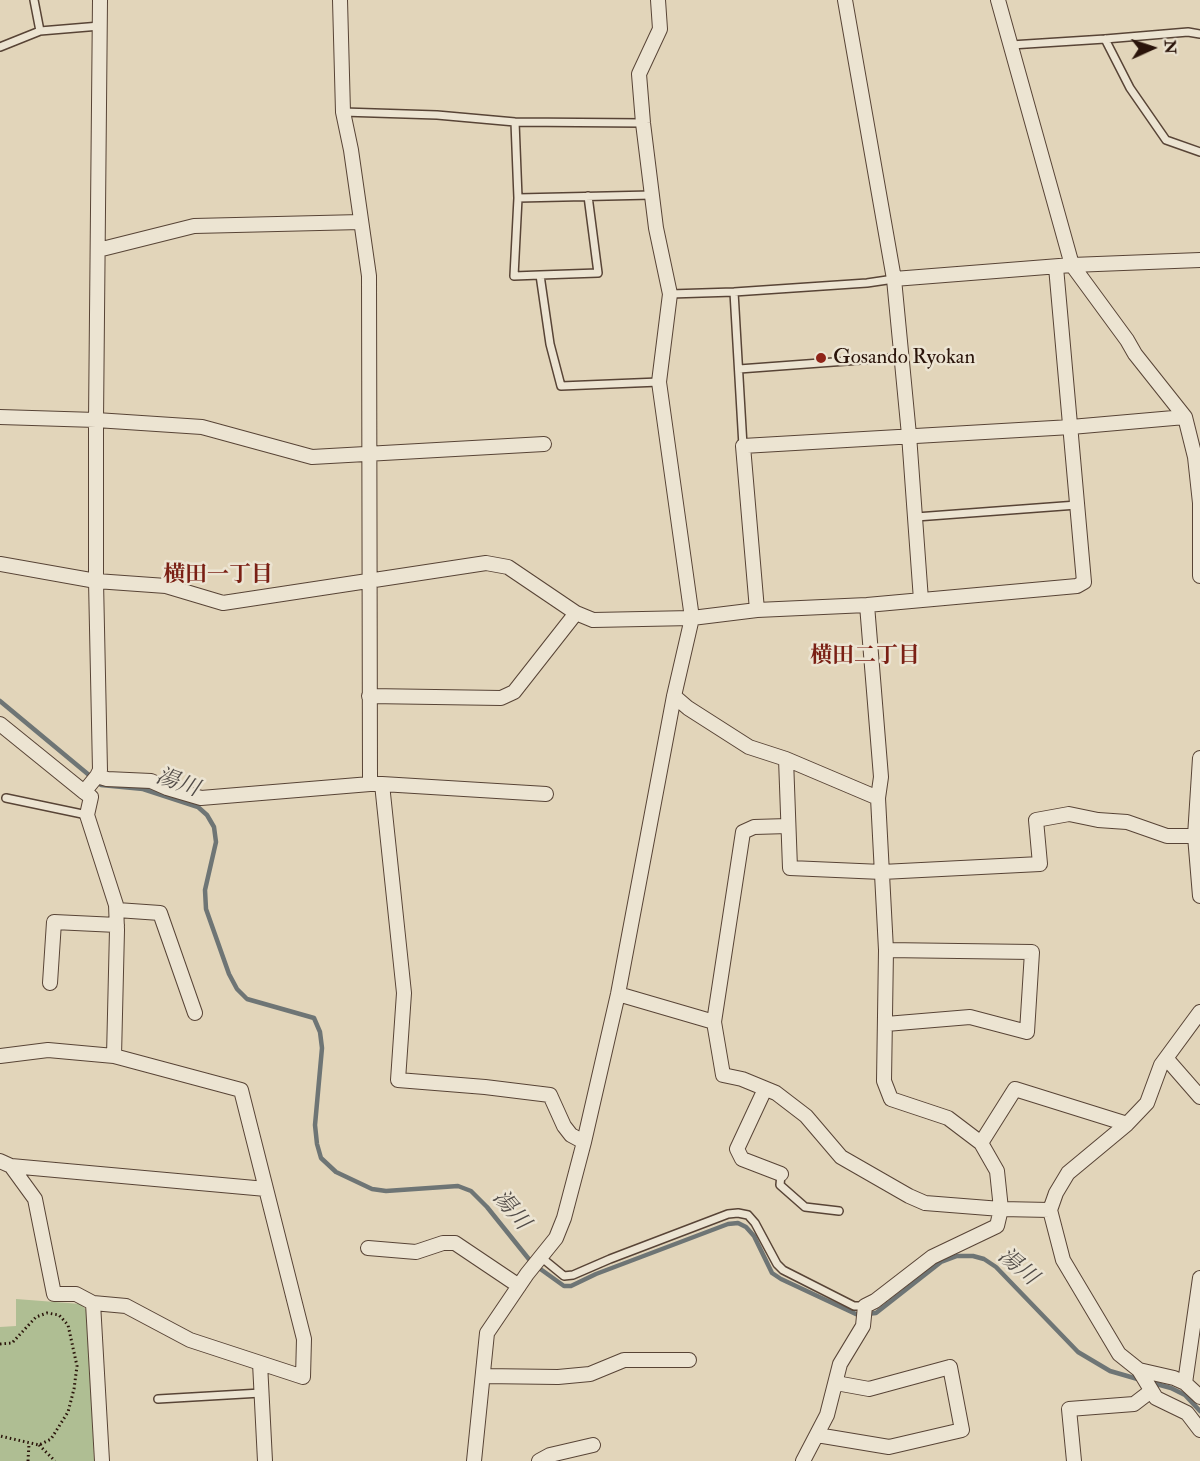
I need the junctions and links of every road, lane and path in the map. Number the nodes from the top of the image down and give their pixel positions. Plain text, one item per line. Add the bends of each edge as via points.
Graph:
1 (34, 0) edge
2 (100, 0) edge
3 (340, 0) edge
4 (658, 0) edge
5 (845, 0) edge
6 (998, 0) edge
7 (100, 26) junction
8 (40, 32) junction
9 (1200, 34) edge
10 (1106, 39) junction
11 (1011, 45) junction
12 (0, 47) edge
13 (343, 112) junction
14 (515, 122) junction
15 (643, 123) junction
16 (1200, 152) edge
17 (652, 195) junction
18 (588, 196) junction
19 (518, 198) junction
20 (361, 222) junction
21 (98, 250) junction
22 (1200, 260) edge
23 (1072, 266) junction
24 (1056, 267) junction
25 (540, 275) junction
26 (894, 279) junction
27 (734, 292) junction
28 (670, 294) junction
29 (901, 357) junction
30 (739, 369) junction
31 (659, 382) junction
32 (0, 417) edge
33 (1185, 417) junction
34 (96, 420) junction
35 (1071, 427) junction
36 (909, 435) junction
37 (544, 444) dead end
38 (743, 446) junction
39 (370, 454) junction
40 (1200, 503) edge
41 (1077, 505) junction
42 (916, 517) junction
43 (0, 564) edge
44 (1200, 576) edge
45 (96, 581) junction
46 (370, 581) junction
47 (921, 600) junction
48 (867, 605) junction
49 (756, 610) junction
50 (576, 613) junction
51 (692, 618) junction
52 (369, 696) junction
53 (674, 696) junction
54 (0, 724) edge
55 (1200, 758) edge
56 (786, 759) junction
57 (92, 782) junction
58 (376, 784) junction
59 (546, 794) dead end
60 (6, 798) dead end
61 (878, 798) junction
62 (87, 815) junction
63 (788, 826) junction
64 (1198, 836) edge
65 (882, 872) junction
66 (1200, 896) edge
67 (117, 910) junction
68 (117, 925) junction
69 (886, 950) junction
70 (50, 983) dead end
71 (618, 994) junction
72 (1200, 1012) edge
73 (195, 1014) dead end
74 (714, 1022) junction
75 (886, 1024) junction
76 (0, 1056) edge
77 (114, 1056) junction
78 (1166, 1058) junction
79 (765, 1089) junction
80 (1200, 1097) edge
81 (1127, 1124) junction
82 (584, 1142) junction
83 (981, 1143) junction
84 (5, 1164) edge
85 (781, 1174) joint
86 (266, 1189) junction
87 (1001, 1209) junction
88 (1050, 1210) junction
89 (839, 1211) dead end
90 (368, 1248) dead end
91 (542, 1258) junction
92 (1200, 1278) edge
93 (519, 1286) junction
94 (93, 1303) junction
95 (865, 1306) junction
96 (1195, 1340) edge
97 (0, 1344) edge
98 (689, 1360) dead end
99 (260, 1363) junction
100 (1139, 1370) junction
101 (483, 1376) junction
102 (836, 1383) junction
103 (1185, 1383) junction
104 (1151, 1391) junction
105 (261, 1393) junction
106 (1200, 1397) edge
107 (158, 1399) dead end
108 (1200, 1430) edge
109 (817, 1435) junction
110 (0, 1436) edge
111 (28, 1444) junction
112 (39, 1445) junction
113 (593, 1445) dead end
114 (28, 1461) edge
115 (55, 1461) edge
116 (102, 1461) edge
117 (265, 1461) edge
118 (474, 1461) edge
119 (539, 1461) edge
120 (803, 1461) edge
121 (1074, 1461) edge

1 - 8 lane
2 - 7 street
3 - 13 street
4 - 15 street via 660,29 639,74
5 - 26 street
6 - 11 street
7 - 8 lane
7 - 21 street
8 - 12 lane
9 - 10 lane
10 - 11 lane
10 - 16 lane via 1130,88 1166,140
11 - 23 street
13 - 14 lane
13 - 20 street
14 - 15 lane
14 - 19 lane
15 - 17 street
17 - 18 lane
17 - 28 street
18 - 19 lane
18 - 25 lane via 598,273
19 - 25 lane via 514,276
20 - 21 street via 194,226
20 - 39 street via 369,276
21 - 34 street
22 - 23 street
23 - 24 street
23 - 33 street
24 - 26 street
24 - 35 street
25 - 31 lane via 550,344 561,386
26 - 27 lane
26 - 29 street
27 - 28 lane
27 - 30 lane
28 - 31 street
29 - 30 lane
29 - 36 street
30 - 38 lane
31 - 51 street
32 - 34 street
33 - 35 street
33 - 40 street
34 - 39 street via 201,427 312,457
34 - 45 street
35 - 36 street
35 - 41 street
36 - 38 street
36 - 42 street
37 - 39 street
38 - 49 street
39 - 46 street
40 - 44 street
41 - 42 lane
41 - 47 street via 1084,582 1077,586
42 - 47 street
43 - 45 street
45 - 46 street via 166,586 223,603
45 - 57 street via 100,770
46 - 50 street via 486,563 508,567
46 - 52 street
47 - 48 street
48 - 49 street
48 - 61 street via 881,777
49 - 51 street
50 - 51 street via 593,620
50 - 52 street via 514,692 501,698
51 - 53 street
52 - 58 street
53 - 56 street via 749,747
53 - 71 street
54 - 57 street
55 - 64 street
56 - 61 street
56 - 63 street
57 - 58 street via 151,781 201,798
57 - 62 street
58 - 59 street
58 - 82 street via 404,993 398,1080 550,1095 564,1126
60 - 62 lane
61 - 65 street
62 - 67 street
63 - 65 street via 790,868
63 - 74 street via 754,826 743,832
64 - 65 street via 1167,836 1126,822 1069,814 1036,820 1040,864
64 - 66 street
65 - 69 street
67 - 68 street
67 - 73 street via 160,913
68 - 70 street via 54,922
68 - 77 street
69 - 75 street
69 - 75 street via 1032,952 1027,1032 970,1017
71 - 74 street
71 - 82 street
72 - 78 street
74 - 79 street via 723,1075
75 - 83 street via 884,1081 891,1099 948,1118
76 - 77 street via 48,1050
77 - 86 street via 241,1090
78 - 80 street
78 - 81 street via 1147,1103
79 - 85 street via 737,1149 742,1159
79 - 87 street via 806,1116 842,1157 909,1196 925,1203
81 - 83 street via 1015,1089
81 - 88 street via 1068,1173
82 - 91 street via 564,1218 556,1239
83 - 87 street via 997,1171
84 - 86 street
84 - 94 street via 35,1199 54,1294 76,1294
85 - 89 lane via 780,1185 805,1207
86 - 99 street via 304,1339 303,1377
87 - 88 street
87 - 95 street via 997,1226 932,1257
88 - 100 street via 1063,1260 1119,1354
90 - 93 street via 416,1252 455,1243
91 - 93 street
91 - 95 lane via 564,1276 573,1275 738,1213 748,1215 755,1223 783,1270 854,1306
92 - 96 street
93 - 101 street via 487,1333
94 - 99 street via 126,1306 190,1340
94 - 116 street
95 - 102 street via 863,1326 840,1364
96 - 103 street
97 - 112 path via 12,1342 36,1317 47,1313 59,1315 68,1325 77,1366 74,1389 60,1427 51,1439
98 - 101 street via 624,1360 590,1374 558,1377
99 - 105 street
100 - 103 street
100 - 104 street
101 - 118 street
102 - 109 street
102 - 109 street via 869,1389 950,1367 962,1430 889,1447
103 - 106 street
104 - 108 street via 1156,1398 1187,1413
104 - 121 street via 1134,1404 1069,1409
105 - 107 lane
105 - 117 street
109 - 120 street
110 - 111 path
111 - 112 path
111 - 114 path
112 - 115 path
113 - 119 street

